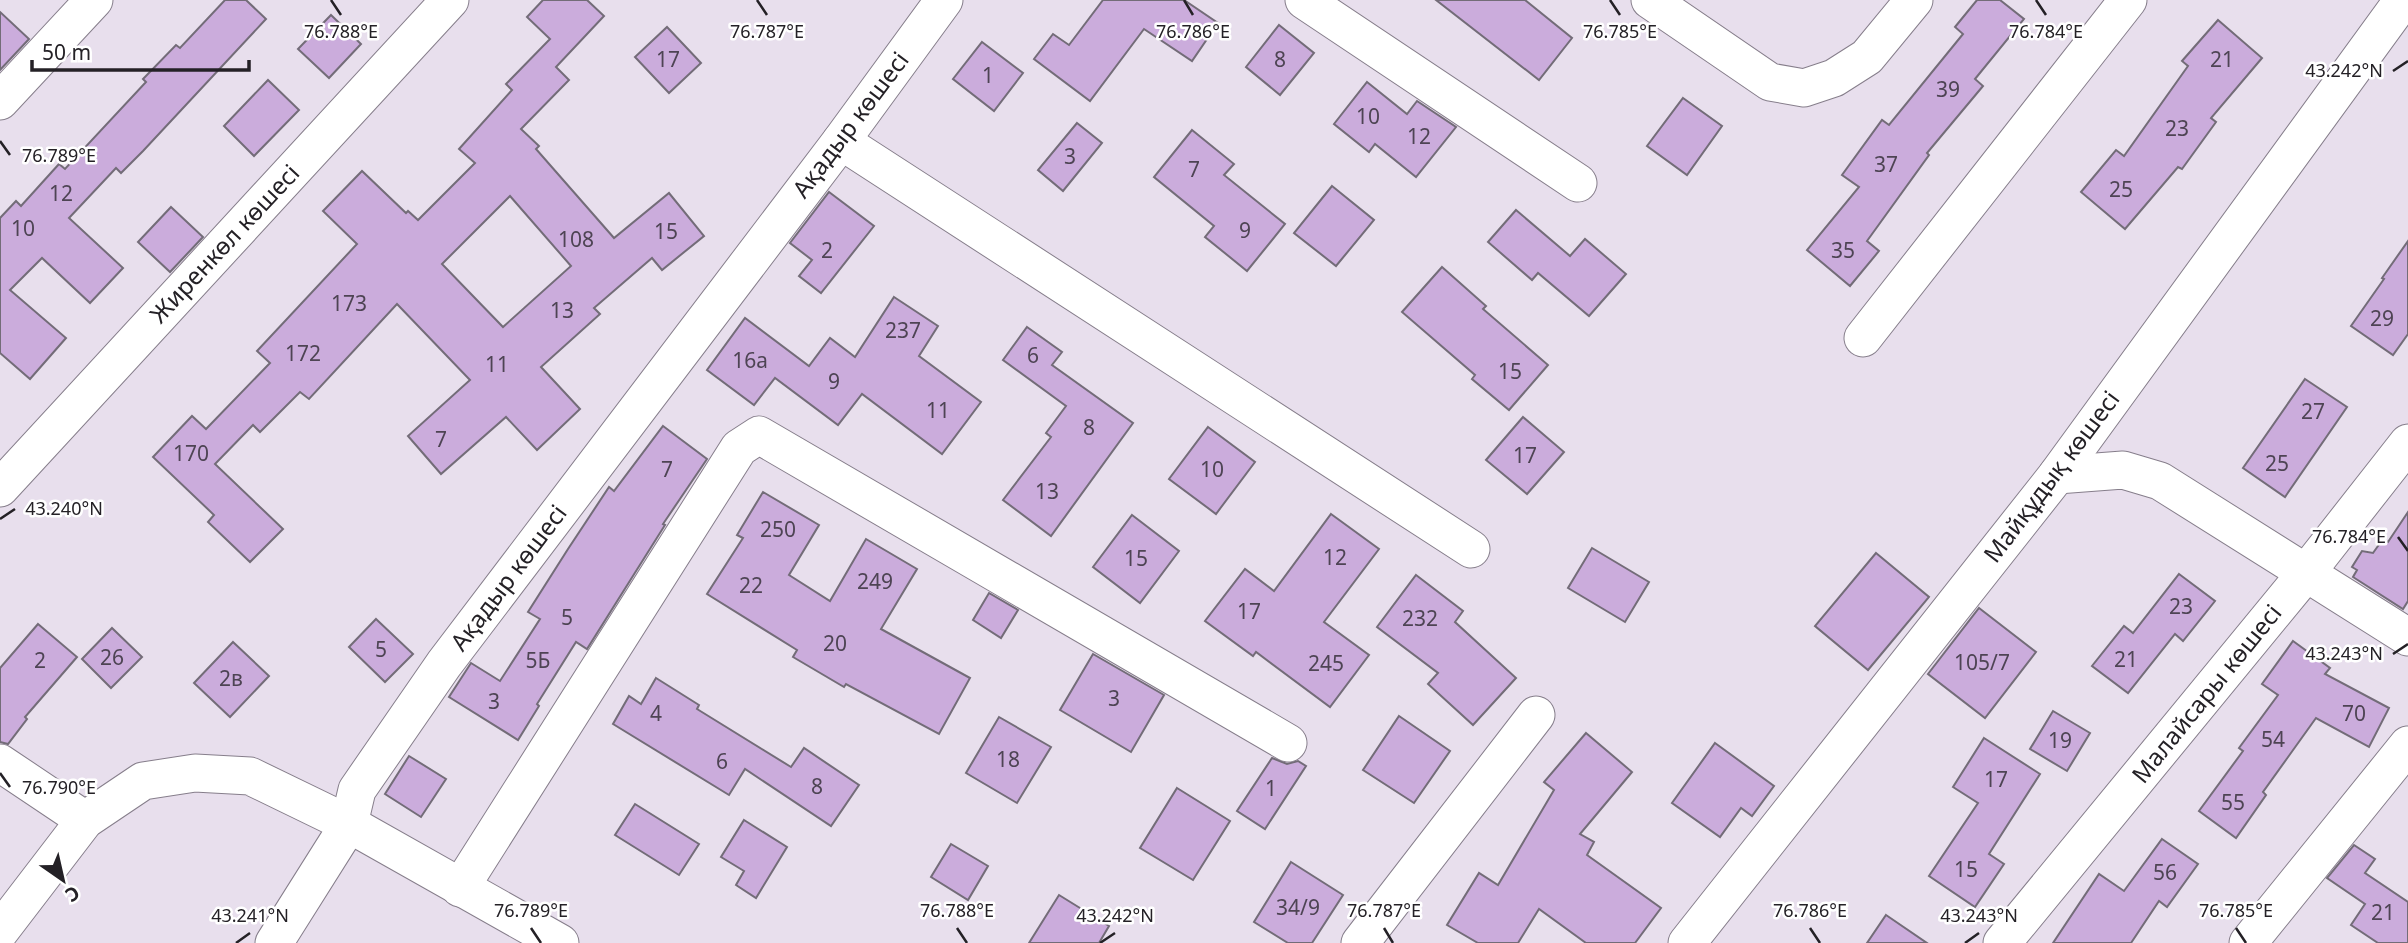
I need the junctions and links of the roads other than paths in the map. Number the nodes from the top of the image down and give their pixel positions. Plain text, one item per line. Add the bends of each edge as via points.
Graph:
1 (94, 0) edge
2 (450, 0) edge
3 (944, 0) edge
4 (1304, 0) edge
5 (1650, 0) edge
6 (1914, 0) edge
7 (2128, 0) edge
8 (2403, 0) edge
9 (0, 102) edge
10 (841, 141) junction
11 (1578, 183) dead end
12 (1863, 338) dead end
13 (2408, 443) edge
14 (2057, 475) junction
15 (0, 488) edge
16 (1471, 549) dead end
17 (2306, 573) junction
18 (2408, 637) edge
19 (1536, 715) dead end
20 (1288, 743) dead end
21 (2408, 744) edge
22 (0, 763) edge
23 (85, 820) junction
24 (349, 824) junction
25 (460, 888) junction
26 (0, 931) edge
27 (274, 943) edge
28 (560, 943) edge
29 (1360, 943) edge
30 (1687, 943) edge
31 (2002, 943) edge
32 (2248, 943) edge

1 - 9 street
2 - 15 street, Жиренкөл көшесі
3 - 10 street, Ақадыр көшесі
4 - 11 street
5 - 6 street via 1770,82 1804,88 1834,78 1867,57
7 - 12 street
8 - 14 street, Майқұдық көшесі
10 - 16 street
10 - 24 street, Ақадыр көшесі via 444,664 358,790
13 - 17 street, Малайсары көшесі
14 - 17 street via 2123,470 2160,481
14 - 30 street, Майқұдық көшесі
17 - 18 street
17 - 31 street, Малайсары көшесі
19 - 29 street
20 - 25 street via 759,435 739,447
21 - 32 street
22 - 23 street
23 - 24 street via 144,781 195,773 250,776
23 - 26 street
24 - 25 street
24 - 27 street, Ақадыр көшесі
25 - 28 street

